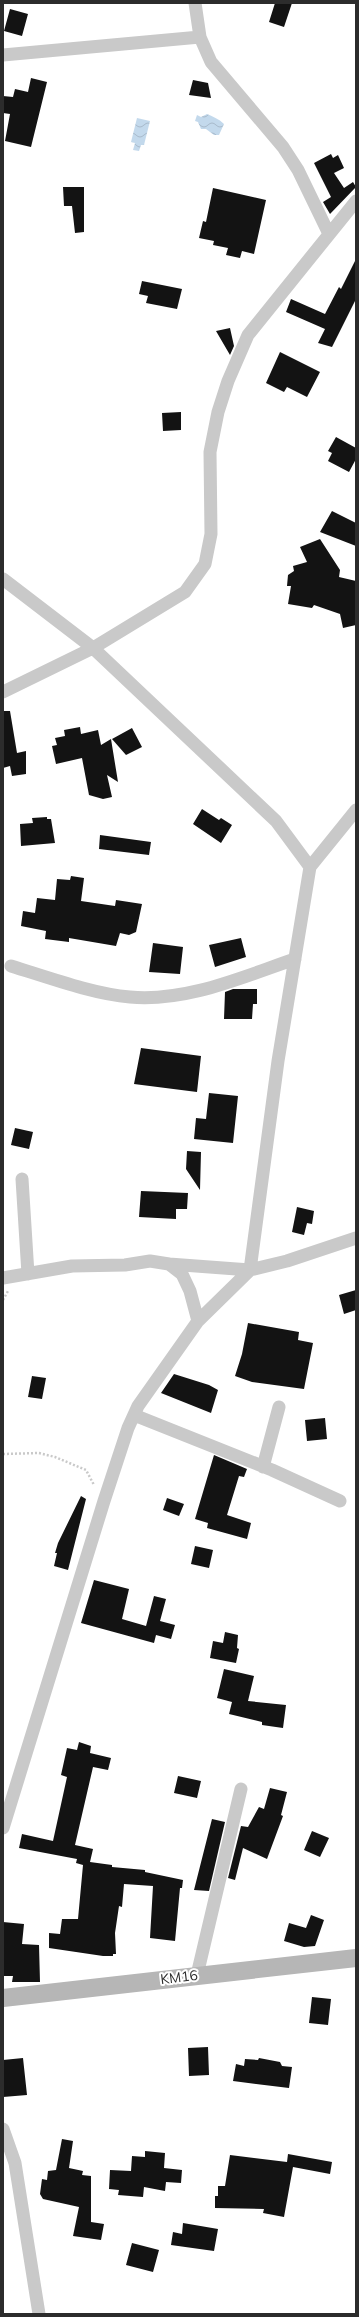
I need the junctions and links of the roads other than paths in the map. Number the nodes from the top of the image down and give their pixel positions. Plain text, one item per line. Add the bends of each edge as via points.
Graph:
1 (195, 3) edge
2 (200, 37) junction
3 (3, 55) edge
4 (356, 201) edge
5 (329, 234) junction
6 (3, 579) edge
7 (94, 648) junction
8 (3, 692) edge
9 (356, 810) edge
10 (310, 867) junction
11 (295, 959) junction
12 (11, 966) dead end
13 (22, 1179) dead end
14 (356, 1238) edge
15 (169, 1264) junction
16 (250, 1270) junction
17 (28, 1274) junction
18 (3, 1278) edge
19 (198, 1322) junction
20 (279, 1407) dead end
21 (134, 1415) junction
22 (264, 1467) junction
23 (340, 1501) dead end
24 (241, 1789) dead end
25 (3, 1828) edge
26 (356, 1958) edge
27 (197, 1975) junction
28 (3, 1998) edge
29 (3, 2129) edge
30 (39, 2314) edge

1 - 2 street
2 - 3 street
2 - 5 street via 211,62 268,128 298,170
4 - 5 street
5 - 7 street via 248,335 228,381 218,412 210,452 211,534 205,564 185,592
6 - 7 street
7 - 8 street
7 - 10 street via 276,821
9 - 10 street
10 - 11 street
11 - 12 street via 196,992 155,997 129,997 83,987
11 - 16 street via 278,1061
13 - 17 street
14 - 16 street via 287,1261
15 - 16 street
15 - 17 street via 150,1262 72,1266
15 - 19 street via 182,1274 190,1291
16 - 19 street
17 - 18 street
19 - 21 street via 164,1367
20 - 22 street
21 - 22 street
21 - 25 street via 104,1501
22 - 23 street
24 - 27 street
26 - 27 street, KM16
27 - 28 street, KM16
29 - 30 street via 15,2163

